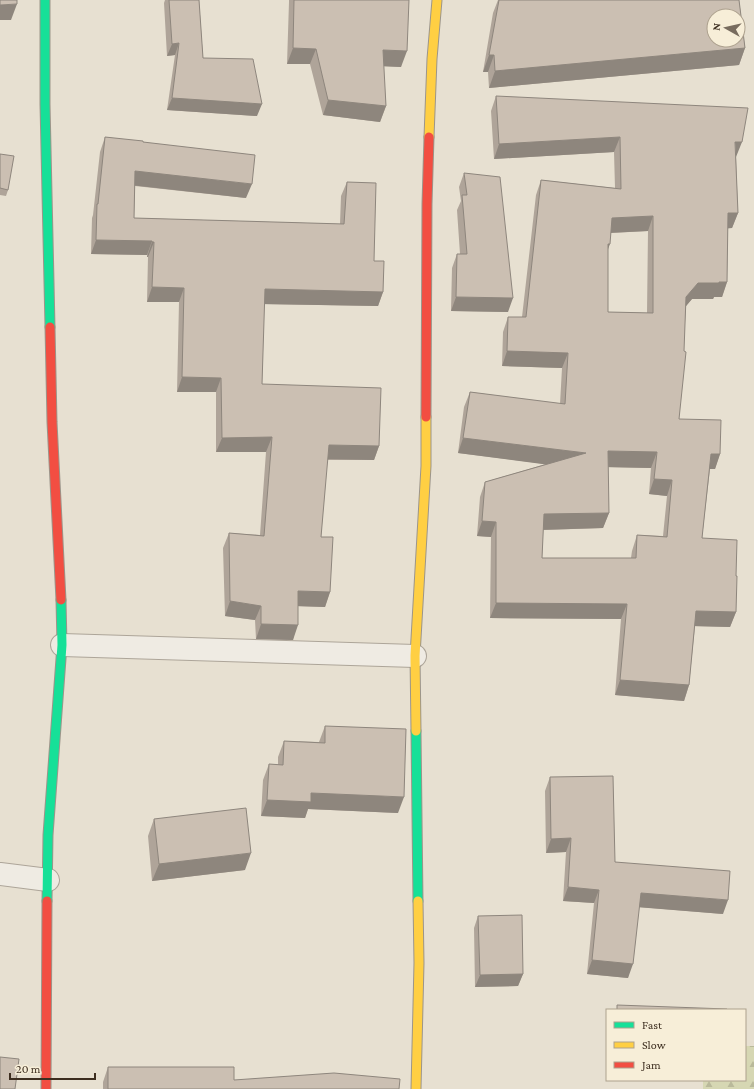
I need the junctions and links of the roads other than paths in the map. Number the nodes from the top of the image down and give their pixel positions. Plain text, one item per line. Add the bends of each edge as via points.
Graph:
1 (46, 0) edge
2 (437, 0) edge
3 (62, 646) junction
4 (416, 656) junction
5 (0, 874) edge
6 (48, 880) junction
7 (46, 1089) edge
8 (416, 1089) edge

1 - 3 street via 45,104 52,414
2 - 4 street via 432,59 427,204 426,466
3 - 4 street
3 - 6 street via 48,835
4 - 8 street via 419,963
5 - 6 street
6 - 7 street

